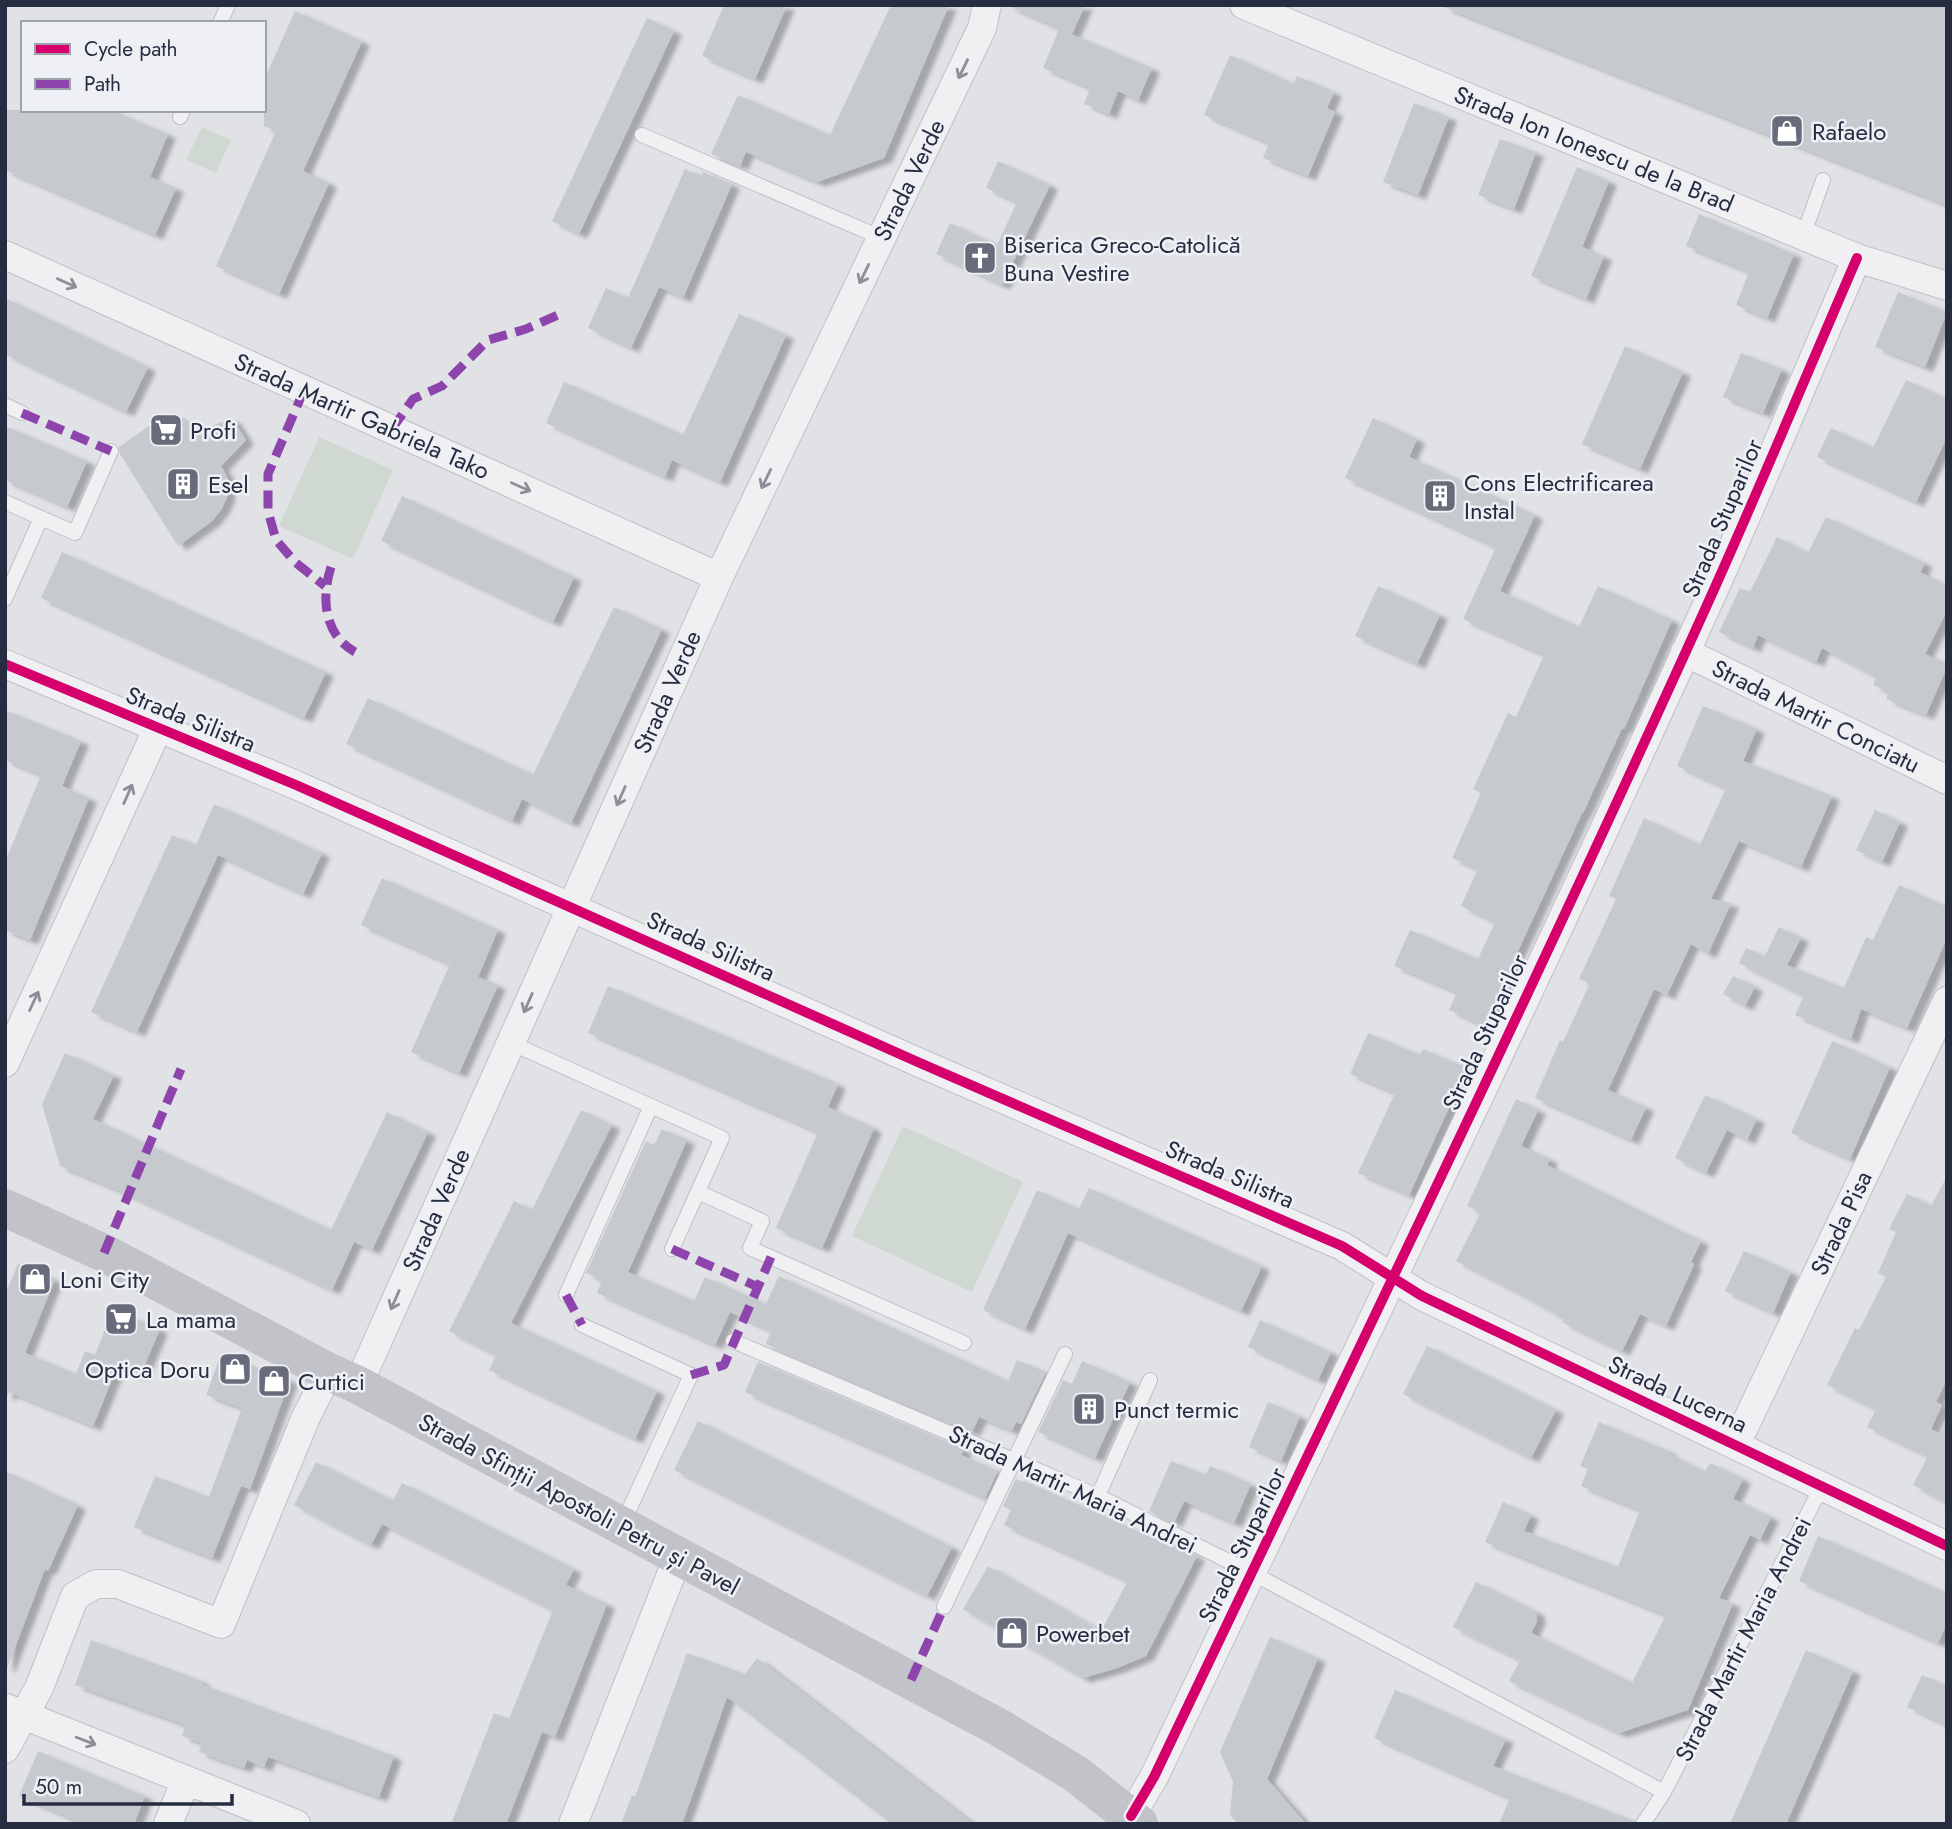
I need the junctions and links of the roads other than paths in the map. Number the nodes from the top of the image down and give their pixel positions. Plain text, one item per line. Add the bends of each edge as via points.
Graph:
1 (228, 5) edge
2 (987, 5) edge
3 (1244, 5) edge
4 (221, 21) edge
5 (642, 135) dead end
6 (1823, 180) dead end
7 (1803, 236) junction
8 (882, 238) junction
9 (5, 255) edge
10 (1857, 258) junction
11 (1947, 285) edge
12 (5, 405) edge
13 (22, 413) dead end
14 (111, 452) dead end
15 (5, 502) edge
16 (41, 518) junction
17 (719, 577) junction
18 (5, 599) edge
19 (1685, 652) junction
20 (5, 664) edge
21 (158, 728) junction
22 (1947, 780) edge
23 (571, 907) junction
24 (1947, 1001) edge
25 (510, 1043) junction
26 (5, 1063) edge
27 (651, 1106) junction
28 (698, 1192) junction
29 (5, 1208) edge
30 (672, 1249) dead end
31 (1394, 1277) junction
32 (566, 1295) dead end
33 (582, 1325) dead end
34 (733, 1341) dead end
35 (964, 1343) dead end
36 (1065, 1354) dead end
37 (343, 1379) junction
38 (1150, 1380) dead end
39 (1736, 1444) junction
40 (1015, 1460) junction
41 (1822, 1486) junction
42 (1098, 1496) junction
43 (621, 1526) junction
44 (1947, 1546) edge
45 (677, 1557) junction
46 (1252, 1573) junction
47 (944, 1607) dead end
48 (14, 1711) edge
49 (5, 1749) edge
50 (186, 1780) junction
51 (1664, 1792) junction
52 (1135, 1820) edge
53 (168, 1824) edge
54 (296, 1824) edge
55 (573, 1824) edge
56 (1643, 1824) edge

1 - 4 lane
2 -> 8 street, Strada Verde via 982,28
3 - 7 street, Strada Ion Ionescu de la Brad
5 - 8 lane
6 - 7 lane
7 - 10 street, Strada Ion Ionescu de la Brad
8 -> 17 street, Strada Verde
9 -> 17 street, Strada Martir Gabriela Tako
10 - 11 street, Strada Ion Ionescu de la Brad
10 - 19 street, Strada Stuparilor
12 - 13 lane
14 - 16 lane via 75,533
15 - 16 lane
16 - 18 lane
17 -> 23 street, Strada Verde
19 - 22 street, Strada Martir Conciatu
19 - 31 street, Strada Stuparilor
20 - 21 street, Strada Silistra
21 - 23 street, Strada Silistra
26 -> 21 street
23 -> 25 street, Strada Verde
23 - 31 street, Strada Silistra via 1342,1246
24 - 39 street, Strada Pisa
25 - 27 lane
25 -> 37 street, Strada Verde
27 - 28 lane via 722,1138
27 - 32 lane
28 - 30 lane
28 - 35 lane via 762,1221 751,1248
29 - 37 main road, Strada Sfinții Apostoli Petru și Pavel via 104,1253
31 - 39 street, Strada Lucerna via 1422,1296
31 - 46 street, Strada Stuparilor
33 - 43 lane via 691,1375
34 - 40 lane, Strada Martir Maria Andrei
36 - 40 lane
37 - 43 main road, Strada Sfinții Apostoli Petru și Pavel
37 - 48 street, Strada Verde via 306,1417 221,1624 118,1584 96,1584 75,1597 39,1688
38 - 42 lane
39 - 41 street, Strada Lucerna
40 - 42 lane, Strada Martir Maria Andrei
40 - 47 lane
41 - 44 street, Strada Lucerna
41 - 51 lane, Strada Martir Maria Andrei
42 - 46 lane, Strada Martir Maria Andrei
43 - 45 main road, Strada Sfinții Apostoli Petru și Pavel
45 - 52 main road, Strada Sfinții Apostoli Petru și Pavel via 1000,1727 1076,1774
45 - 55 street
46 - 51 lane, Strada Martir Maria Andrei
46 - 52 street, Strada Stuparilor
48 - 49 street, Strada Verde
48 -> 50 street
50 - 53 street
50 - 54 street
51 - 56 lane, Strada Martir Maria Andrei

